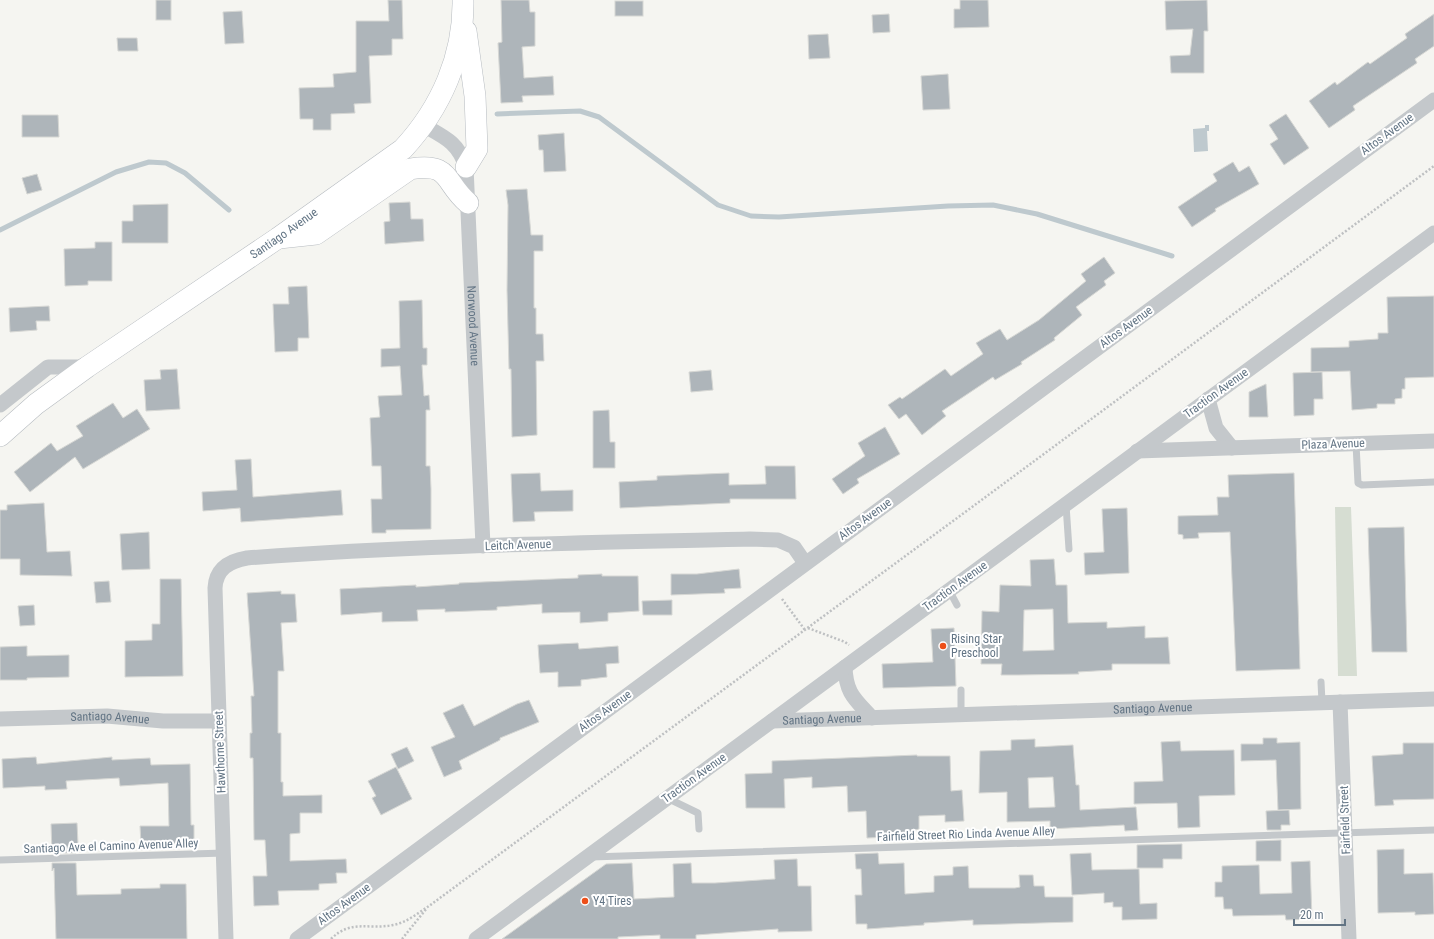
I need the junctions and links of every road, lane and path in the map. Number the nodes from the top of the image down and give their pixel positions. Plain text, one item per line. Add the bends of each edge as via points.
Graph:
1 (463, 4) edge
2 (1434, 100) edge
3 (423, 125) junction
4 (466, 166) junction
5 (1434, 166) edge
6 (468, 204) junction
7 (1434, 233) edge
8 (278, 238) junction
9 (87, 367) junction
10 (1208, 399) junction
11 (0, 405) edge
12 (0, 436) edge
13 (1434, 441) edge
14 (1356, 444) junction
15 (1232, 448) junction
16 (1137, 451) junction
17 (1434, 482) edge
18 (1066, 504) junction
19 (483, 546) junction
20 (1069, 549) dead end
21 (805, 563) junction
22 (224, 567) joint
23 (949, 590) junction
24 (784, 601) dead end
25 (957, 605) dead end
26 (808, 628) junction
27 (805, 630) junction
28 (850, 646) dead end
29 (845, 667) junction
30 (1321, 682) dead end
31 (961, 690) dead end
32 (1434, 699) edge
33 (1322, 702) junction
34 (1340, 702) junction
35 (961, 715) junction
36 (872, 718) junction
37 (0, 719) edge
38 (219, 721) junction
39 (772, 721) junction
40 (667, 798) junction
41 (699, 830) dead end
42 (1434, 830) edge
43 (1346, 834) junction
44 (224, 853) junction
45 (587, 857) junction
46 (0, 860) edge
47 (429, 906) junction
48 (226, 939) edge
49 (297, 939) edge
50 (331, 939) edge
51 (402, 939) edge
52 (476, 939) edge
53 (1349, 939) edge

1 - 3 main road, Santiago Avenue via 463,25 452,71
1 - 4 main road via 475,96 477,149
2 - 21 street, Altos Avenue
3 - 4 street, Norwood Avenue via 457,147
3 - 8 main road, Santiago Avenue via 403,148
4 - 6 street, Norwood Avenue
5 - 26 path
6 - 8 main road via 457,194 451,180 439,169 426,166 410,169 316,234
6 - 19 street, Norwood Avenue
7 - 10 street, Traction Avenue
8 - 9 main road, Santiago Avenue
9 - 11 street via 48,367
9 - 12 main road, Santiago Avenue via 36,404
10 - 15 street via 1216,428
10 - 16 street, Traction Avenue
13 - 14 street, Plaza Avenue
14 - 15 street, Plaza Avenue
14 - 17 lane via 1358,483 1362,485
15 - 16 street, Plaza Avenue
16 - 18 street, Traction Avenue
18 - 20 lane
18 - 23 street, Traction Avenue
19 - 21 street, Leitch Avenue via 771,539 794,547
19 - 22 street, Leitch Avenue via 254,558 238,560
21 - 49 street, Altos Avenue
22 - 38 street, Hawthorne Street via 217,576 215,588
23 - 25 lane
23 - 29 street, Traction Avenue
24 - 27 path
26 - 27 path
26 - 28 path
27 - 47 path
29 - 36 street, Santiago Avenue via 849,691
29 - 39 street, Traction Avenue
30 - 33 lane
31 - 35 lane
32 - 34 street, Santiago Avenue
33 - 34 street, Santiago Avenue
33 - 35 street, Santiago Avenue
34 - 43 street, Fairfield Street
35 - 36 street, Santiago Avenue
36 - 39 street, Santiago Avenue
37 - 38 street, Santiago Avenue via 107,716 163,722
38 - 44 street, Hawthorne Street
39 - 40 street, Traction Avenue
40 - 41 lane via 698,813
40 - 45 street, Traction Avenue
42 - 43 lane, Fairfield Street Rio Linda Avenue Alley
43 - 45 lane, Fairfield Street Rio Linda Avenue Alley
43 - 53 street, Fairfield Street
44 - 46 lane, Santiago Ave el Camino Avenue Alley
44 - 48 street, Hawthorne Street
45 - 52 street, Traction Avenue
47 - 50 path via 406,921 393,925 359,925 345,928
47 - 51 path

